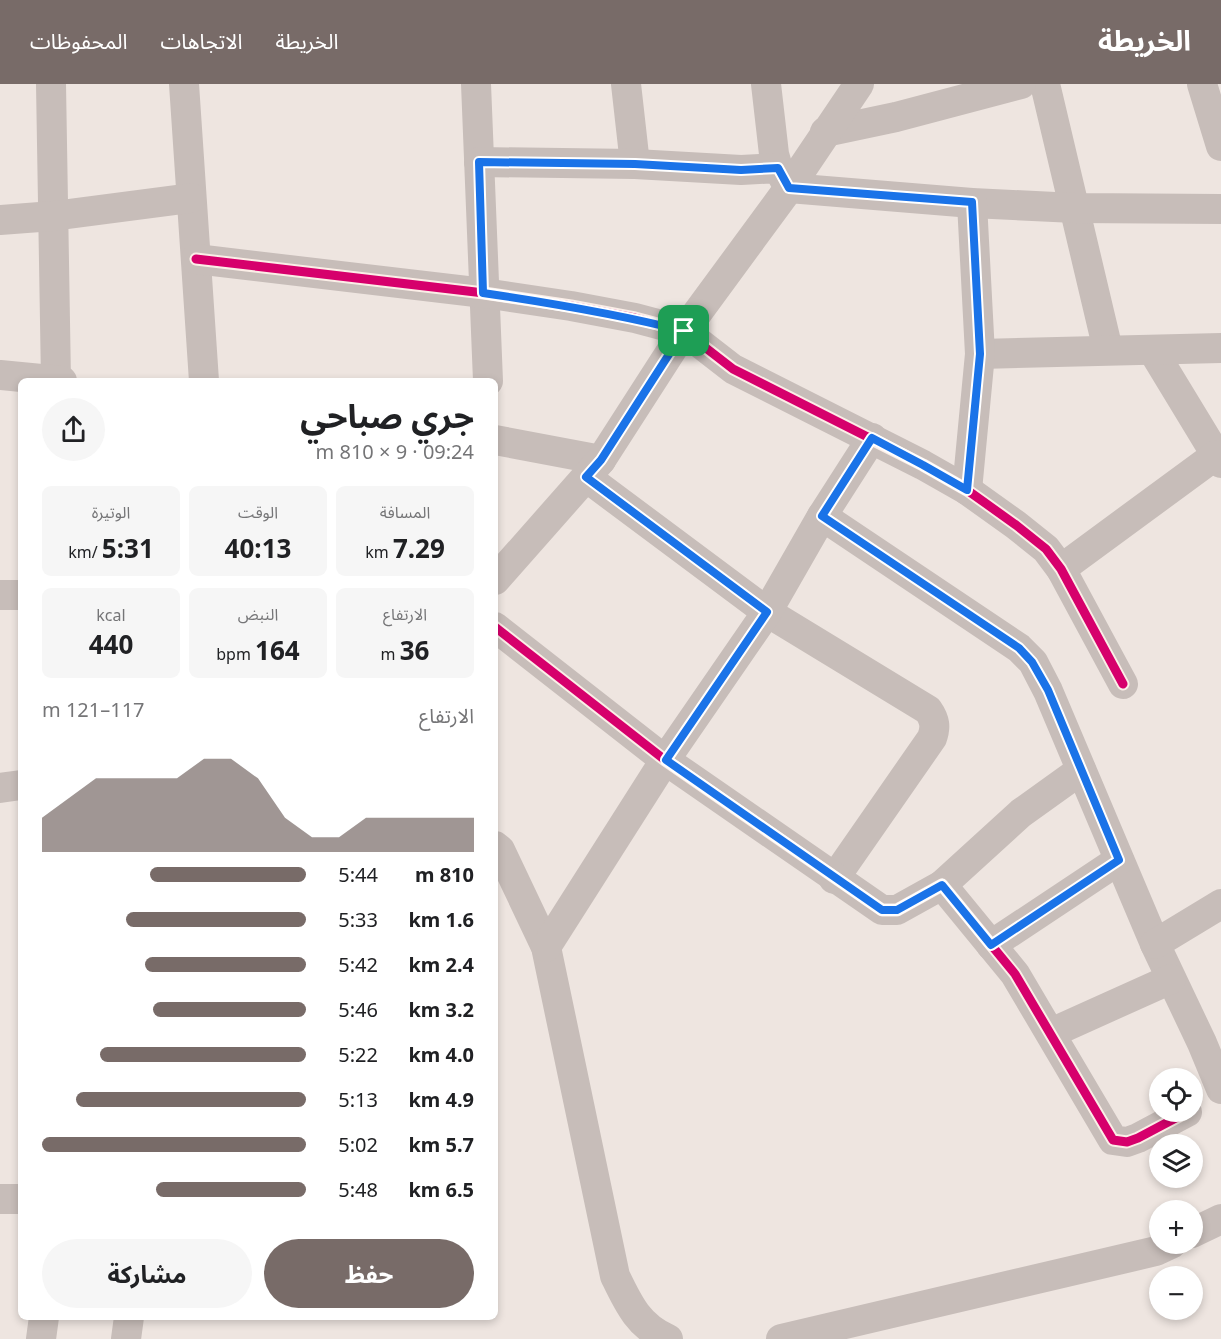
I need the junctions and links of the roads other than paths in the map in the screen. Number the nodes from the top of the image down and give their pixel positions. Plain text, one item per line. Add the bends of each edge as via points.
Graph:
1 (51, 84) edge
2 (184, 84) edge
3 (476, 84) edge
4 (626, 84) edge
5 (766, 84) edge
6 (859, 84) edge
7 (1021, 84) edge
8 (1045, 84) edge
9 (1202, 84) edge
10 (825, 132) junction
11 (1221, 146) edge
12 (479, 162) junction
13 (635, 164) junction
14 (783, 178) junction
15 (191, 198) junction
16 (972, 202) junction
17 (1075, 208) junction
18 (1221, 209) edge
19 (53, 216) junction
20 (0, 220) edge
21 (196, 260) junction
22 (483, 293) junction
23 (684, 331) junction
24 (1221, 348) edge
25 (1108, 350) junction
26 (1153, 351) junction
27 (980, 354) junction
28 (0, 375) edge
29 (28, 378) edge
30 (56, 378) edge
31 (204, 378) edge
32 (489, 378) edge
33 (872, 438) junction
34 (498, 441) edge
35 (1219, 458) edge
36 (593, 469) junction
37 (967, 490) junction
38 (822, 516) junction
39 (1062, 569) junction
40 (498, 577) edge
41 (0, 595) edge
42 (18, 595) edge
43 (767, 612) junction
44 (498, 629) edge
45 (1123, 684) dead end
46 (666, 760) junction
47 (1081, 770) junction
48 (18, 785) edge
49 (0, 788) edge
50 (498, 848) edge
51 (1119, 860) junction
52 (834, 879) junction
53 (942, 885) junction
54 (1221, 904) edge
55 (1155, 944) junction
56 (991, 945) junction
57 (546, 947) junction
58 (1171, 979) junction
59 (1051, 1033) junction
60 (1211, 1037) edge
61 (1221, 1091) edge
62 (1203, 1102) edge
63 (1168, 1122) edge
64 (0, 1199) edge
65 (18, 1199) edge
66 (1221, 1219) edge
67 (1203, 1228) edge
68 (1149, 1253) edge
69 (44, 1320) edge
70 (129, 1320) edge
71 (41, 1339) edge
72 (126, 1339) edge
73 (668, 1339) edge
74 (781, 1339) edge

1 - 19 street
2 - 15 street
3 - 12 street
4 - 13 street
5 - 14 street via 774,154
6 - 10 street
7 - 10 street
8 - 17 street
9 - 11 street
10 - 14 street
12 - 13 street
12 - 22 street
13 - 14 street via 741,170
14 - 16 street
14 - 23 street
15 - 19 street
15 - 21 street
16 - 17 street
16 - 27 street
17 - 18 street
17 - 25 street
19 - 20 street
19 - 30 street
21 - 22 street
21 - 31 street
22 - 23 street via 635,318
22 - 32 street
23 - 33 street via 733,369
23 - 36 street
24 - 26 street
25 - 26 street
25 - 27 street
26 - 35 street
27 - 37 street
28 - 29 street
33 - 37 street
33 - 38 street
34 - 36 street
35 - 39 street
36 - 40 street
36 - 43 street
37 - 39 street via 1046,549
38 - 43 street
38 - 47 street via 1019,648 1048,690
39 - 45 street
41 - 42 street
43 - 46 street
43 - 52 street via 928,710 936,728
44 - 46 street
46 - 52 street
46 - 57 street
47 - 51 street
47 - 53 street via 1021,813
48 - 49 street
50 - 57 street
51 - 55 street
51 - 56 street
52 - 53 street via 882,910 897,910
53 - 56 street
54 - 55 street
55 - 58 street
56 - 59 street via 1015,974
57 - 73 street via 615,1276 632,1311 656,1334
58 - 59 street
58 - 60 street
59 - 63 street via 1113,1140 1126,1142
60 - 61 street
61 - 62 street
64 - 65 street
66 - 67 street
68 - 74 street
69 - 71 street
70 - 72 street

